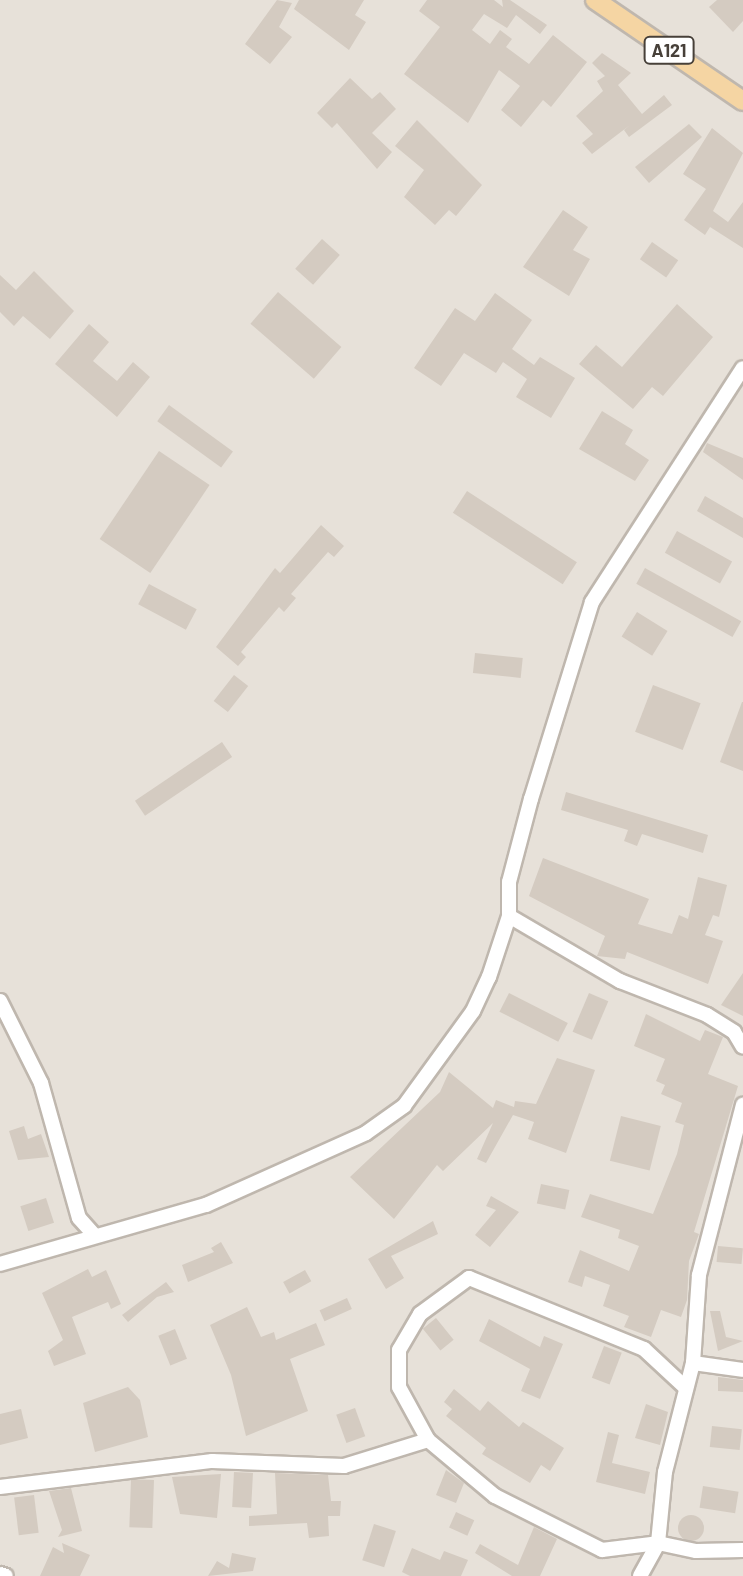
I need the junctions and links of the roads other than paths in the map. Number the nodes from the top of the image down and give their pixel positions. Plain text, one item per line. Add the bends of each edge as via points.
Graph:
1 (595, 0) edge
2 (743, 101) edge
3 (743, 368) edge
4 (509, 916) junction
5 (0, 1001) edge
6 (743, 1047) edge
7 (743, 1105) edge
8 (739, 1123) edge
9 (95, 1236) junction
10 (0, 1264) edge
11 (693, 1363) junction
12 (743, 1370) edge
13 (686, 1388) junction
14 (428, 1440) junction
15 (0, 1487) edge
16 (658, 1543) junction
17 (743, 1550) edge
18 (0, 1574) edge
19 (6, 1576) edge
20 (640, 1576) edge

1 - 2 main road, A121
3 - 4 street via 592,602 509,882
4 - 6 street via 620,981 707,1015 734,1032
4 - 9 street via 473,1011 390,1118 206,1205
5 - 9 street via 41,1083 79,1218
7 - 8 street
8 - 11 street via 699,1275
9 - 10 street
11 - 12 street
11 - 13 street
13 - 14 street via 644,1349 469,1278 420,1314 399,1350 399,1387
13 - 16 street via 655,1525
14 - 15 street via 344,1466 212,1461
14 - 16 street via 469,1480 563,1533 602,1550
16 - 17 street via 696,1551
16 - 20 street
18 - 19 street

